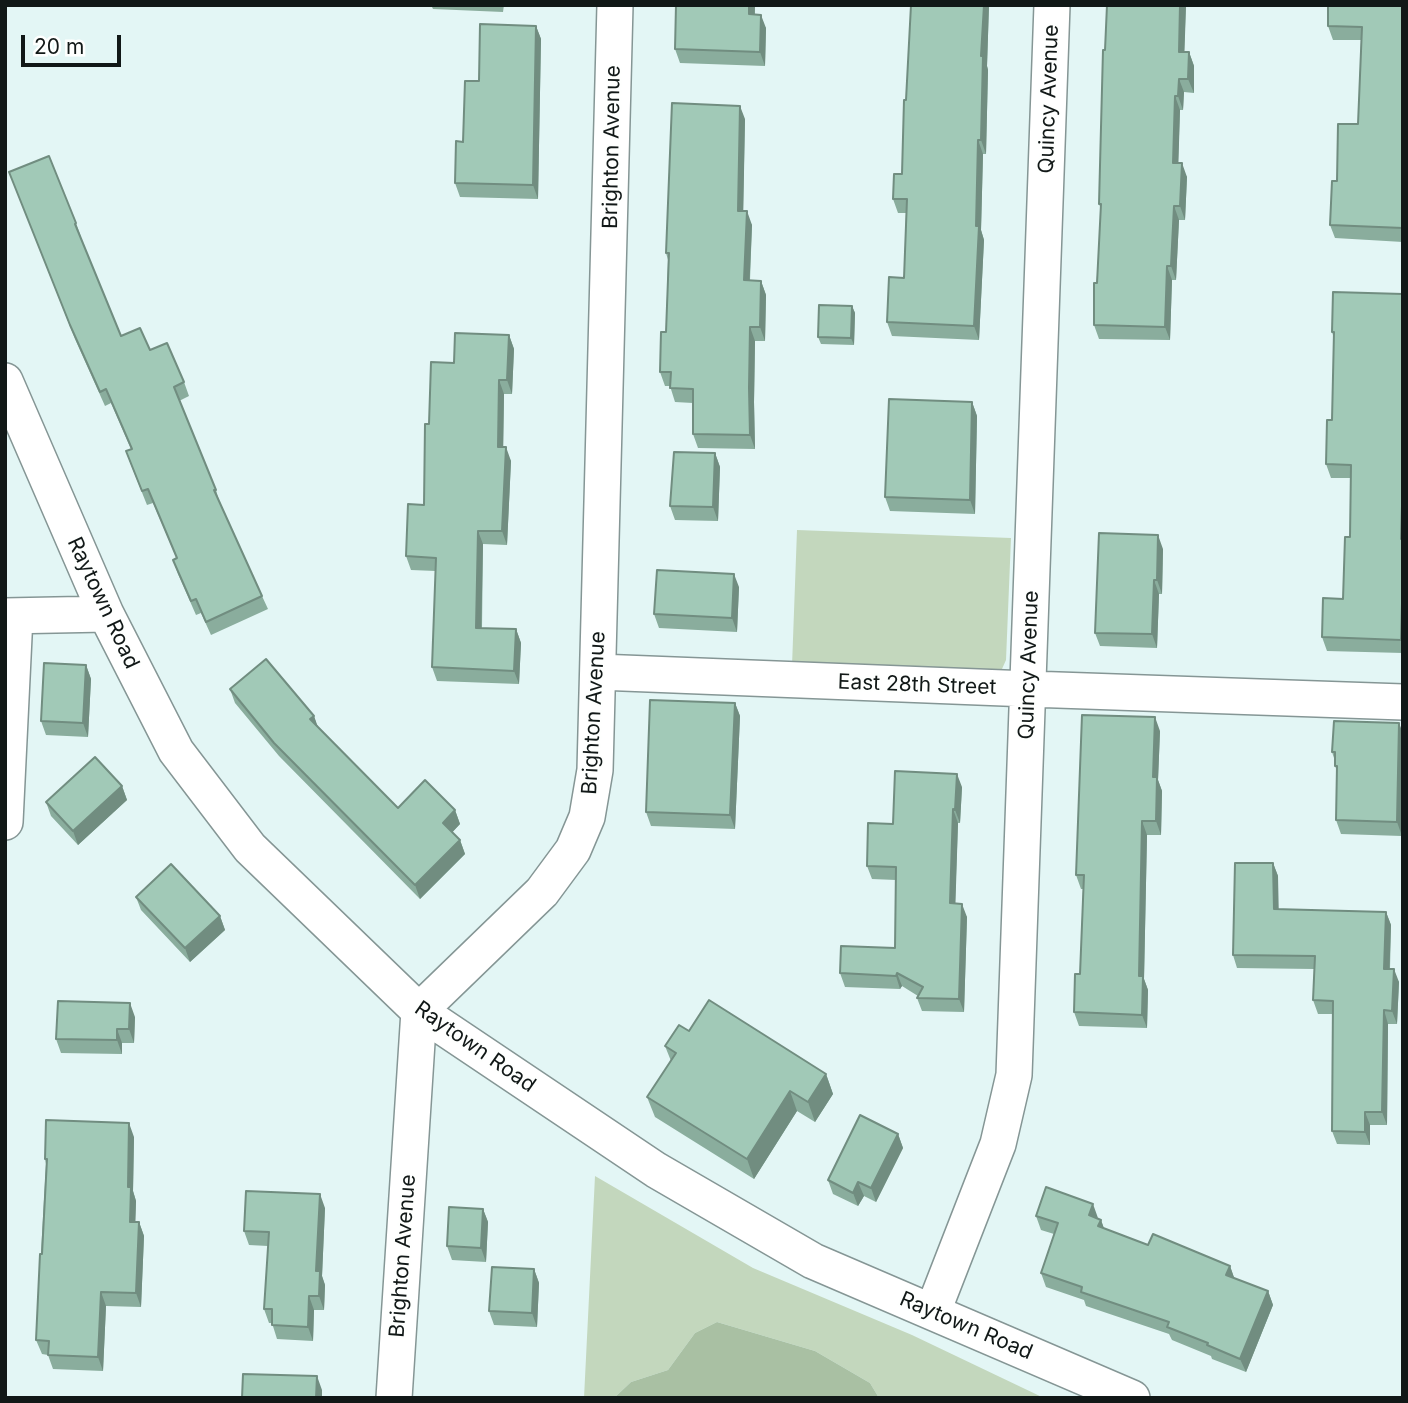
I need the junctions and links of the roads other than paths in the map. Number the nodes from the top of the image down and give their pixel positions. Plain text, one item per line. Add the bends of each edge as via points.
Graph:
1 (615, 5) edge
2 (1052, 5) edge
3 (5, 381) edge
4 (106, 614) junction
5 (10, 616) edge
6 (598, 672) junction
7 (1028, 689) junction
8 (1403, 702) edge
9 (5, 822) edge
10 (419, 1011) junction
11 (933, 1311) junction
12 (394, 1398) edge
13 (1132, 1398) edge

1 - 6 street, Brighton Avenue
2 - 7 street, Quincy Avenue
3 - 4 street, Raytown Road
4 - 5 street
4 - 10 street, Raytown Road via 176,751 250,848
5 - 9 street
6 - 7 street, East 28th Street
6 - 10 street, Brighton Avenue via 595,770 587,817 573,850 542,892
7 - 8 street, East 28th Street
7 - 11 street, Quincy Avenue via 1014,1075 998,1144
10 - 11 street, Raytown Road via 656,1170 813,1261
10 - 12 street, Brighton Avenue
11 - 13 street, Raytown Road

